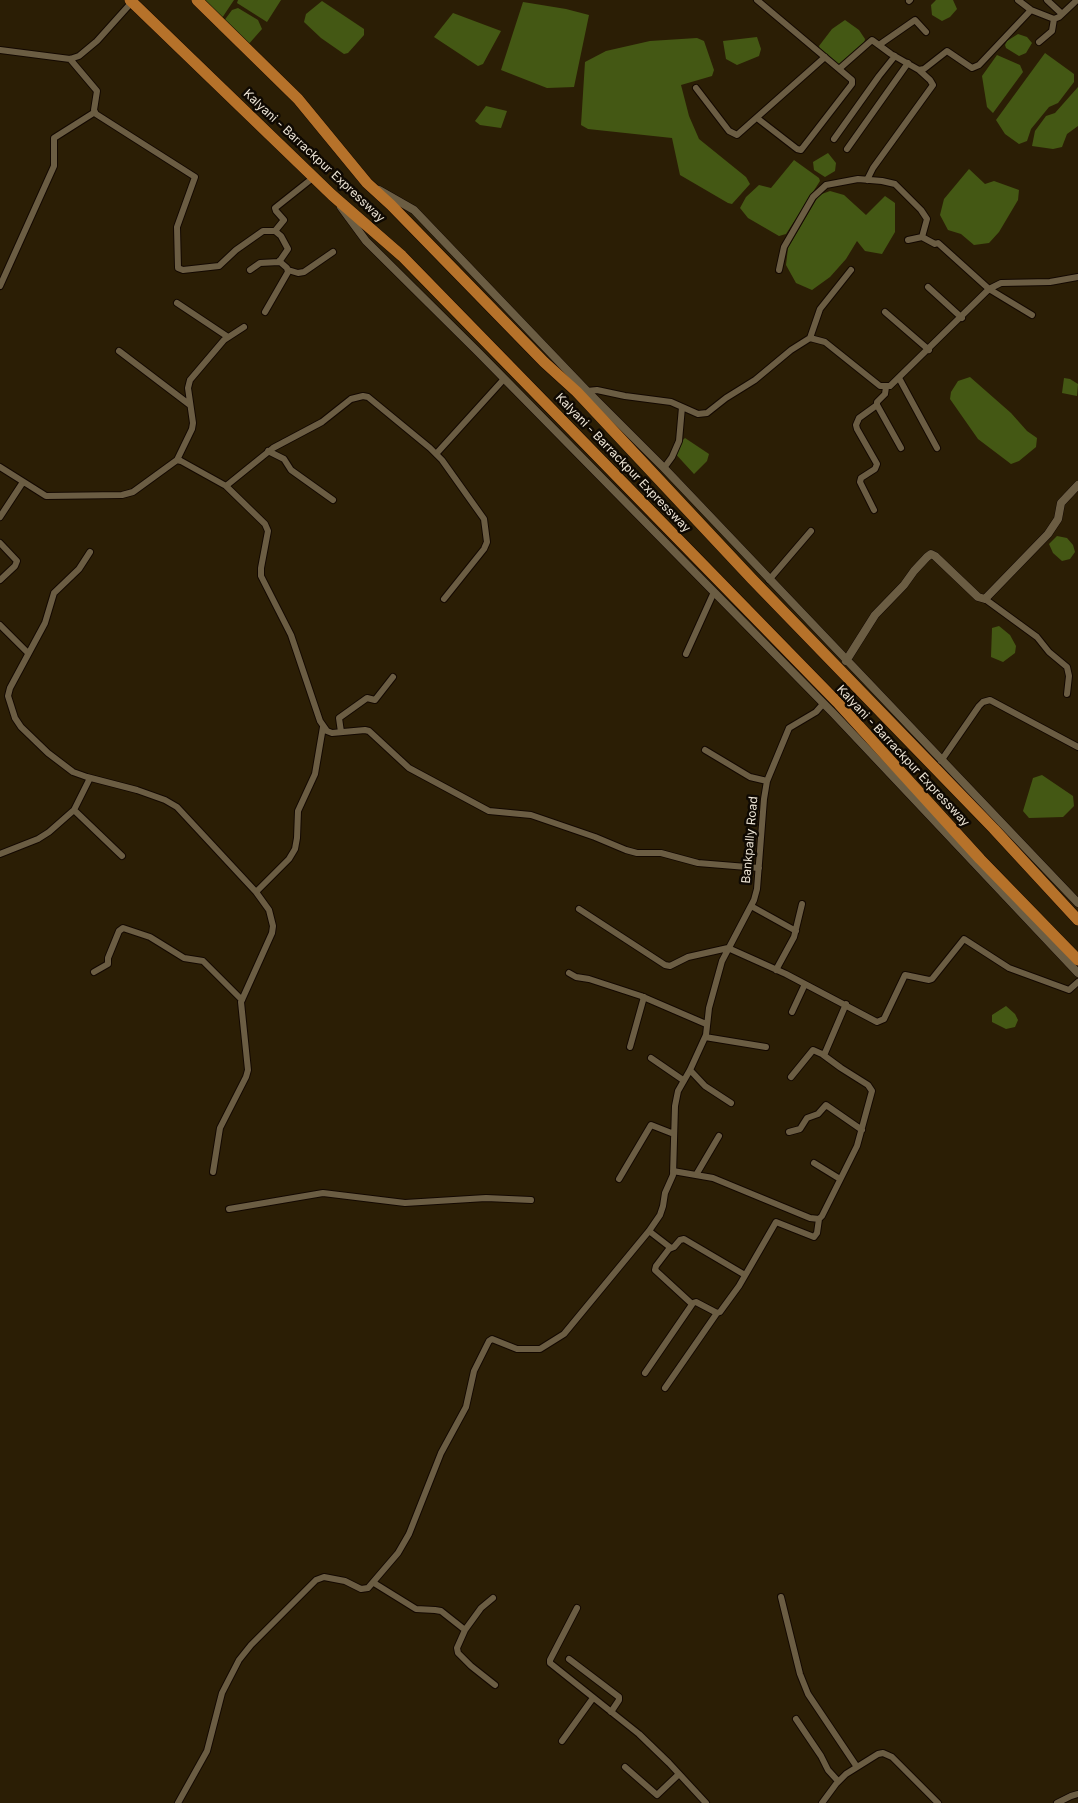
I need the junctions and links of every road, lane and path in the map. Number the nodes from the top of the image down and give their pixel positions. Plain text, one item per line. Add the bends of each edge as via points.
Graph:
1 (197, 0) edge
2 (756, 0) edge
3 (768, 0) edge
4 (1018, 0) edge
5 (1047, 0) edge
6 (1077, 0) edge
7 (132, 1) edge
8 (763, 6) junction
9 (1031, 10) junction
10 (1062, 14) junction
11 (1054, 19) junction
12 (926, 32) dead end
13 (1039, 42) dead end
14 (878, 45) junction
15 (0, 50) edge
16 (895, 56) junction
17 (825, 57) junction
18 (70, 58) junction
19 (908, 63) junction
20 (839, 69) junction
21 (919, 70) junction
22 (696, 88) dead end
23 (95, 112) junction
24 (757, 118) junction
25 (834, 139) dead end
26 (847, 148) dead end
27 (314, 177) junction
28 (867, 180) junction
29 (367, 183) junction
30 (332, 195) junction
31 (275, 232) junction
32 (922, 237) junction
33 (908, 240) dead end
34 (333, 252) dead end
35 (280, 261) junction
36 (250, 270) dead end
37 (288, 270) junction
38 (779, 270) dead end
39 (851, 270) dead end
40 (1078, 277) edge
41 (0, 286) edge
42 (928, 287) dead end
43 (990, 290) junction
44 (177, 303) dead end
45 (266, 312) dead end
46 (885, 312) dead end
47 (1032, 316) dead end
48 (962, 318) junction
49 (244, 327) dead end
50 (228, 337) junction
51 (810, 338) junction
52 (929, 350) junction
53 (119, 351) dead end
54 (898, 378) junction
55 (504, 379) junction
56 (886, 387) junction
57 (587, 391) junction
58 (190, 405) junction
59 (877, 405) junction
60 (682, 407) junction
61 (901, 448) dead end
62 (937, 448) dead end
63 (268, 451) junction
64 (436, 454) junction
65 (177, 460) junction
66 (0, 466) edge
67 (664, 468) junction
68 (23, 482) junction
69 (1078, 485) edge
70 (226, 486) junction
71 (333, 500) dead end
72 (874, 510) dead end
73 (0, 517) edge
74 (811, 531) dead end
75 (0, 543) edge
76 (90, 552) dead end
77 (0, 580) edge
78 (769, 580) junction
79 (714, 592) junction
80 (444, 599) dead end
81 (985, 599) junction
82 (0, 624) edge
83 (28, 653) junction
84 (686, 654) dead end
85 (846, 661) junction
86 (393, 677) dead end
87 (1067, 694) dead end
88 (824, 704) junction
89 (323, 727) junction
90 (341, 732) junction
91 (1078, 747) edge
92 (705, 750) dead end
93 (942, 761) junction
94 (90, 778) junction
95 (767, 780) junction
96 (74, 810) junction
97 (0, 854) edge
98 (122, 856) dead end
99 (759, 868) junction
100 (256, 892) junction
101 (1078, 903) edge
102 (802, 904) dead end
103 (751, 906) junction
104 (579, 909) dead end
105 (1078, 920) edge
106 (796, 931) junction
107 (728, 948) junction
108 (1078, 960) edge
109 (776, 970) junction
110 (94, 972) dead end
111 (569, 973) dead end
112 (1078, 973) edge
113 (1078, 982) edge
114 (805, 984) junction
115 (644, 997) junction
116 (242, 1000) junction
117 (846, 1004) junction
118 (792, 1012) dead end
119 (706, 1024) junction
120 (705, 1037) junction
121 (630, 1047) dead end
122 (766, 1047) dead end
123 (822, 1054) junction
124 (651, 1058) dead end
125 (690, 1070) junction
126 (791, 1077) dead end
127 (684, 1080) junction
128 (731, 1104) dead end
129 (862, 1130) junction
130 (789, 1132) dead end
131 (674, 1134) junction
132 (718, 1136) dead end
133 (814, 1163) dead end
134 (673, 1171) junction
135 (213, 1172) dead end
136 (696, 1175) junction
137 (619, 1179) dead end
138 (840, 1179) junction
139 (531, 1200) dead end
140 (229, 1209) dead end
141 (819, 1219) junction
142 (649, 1231) junction
143 (671, 1248) junction
144 (744, 1275) junction
145 (692, 1304) junction
146 (717, 1313) junction
147 (645, 1373) dead end
148 (665, 1388) dead end
149 (374, 1583) junction
150 (781, 1597) dead end
151 (493, 1598) dead end
152 (577, 1608) dead end
153 (465, 1630) junction
154 (569, 1659) dead end
155 (495, 1685) dead end
156 (593, 1698) junction
157 (611, 1712) junction
158 (796, 1720) dead end
159 (562, 1741) dead end
160 (624, 1767) dead end
161 (857, 1767) junction
162 (679, 1774) junction
163 (838, 1781) junction
164 (1078, 1794) edge
165 (178, 1803) edge
166 (706, 1803) edge
167 (822, 1803) edge
168 (938, 1803) edge
169 (1057, 1803) edge

1 - 29 highway, Kalyani - Barrackpur Expressway via 298,98
2 - 8 street
3 - 8 street
4 - 9 street
5 - 10 street
6 - 10 street
7 - 18 street via 86,52
7 - 27 highway, Kalyani - Barrackpur Expressway
8 - 17 street
9 - 11 street
9 - 21 street via 979,65 972,68 947,51
10 - 11 street
11 - 13 street via 1052,31
12 - 14 street via 915,20
14 - 16 street
14 - 20 street via 872,40
15 - 18 street
16 - 19 street
16 - 25 street
17 - 20 street
17 - 24 street
18 - 23 street via 97,91
19 - 21 street
19 - 26 street
20 - 24 street via 852,80 852,84 801,150
21 - 28 street via 932,85
22 - 24 street via 733,135 739,134
23 - 31 street via 195,177 176,227 180,270 219,266 263,231
23 - 41 street via 54,138 54,166
27 - 30 highway, Kalyani - Barrackpur Expressway
27 - 31 street via 276,208 284,220
28 - 32 street via 895,184 921,210 927,219
28 - 38 street via 826,185 813,197 784,247
29 - 57 street via 414,210
29 - 105 highway, Kalyani - Barrackpur Expressway via 577,392
30 - 55 street via 366,241
30 - 108 highway, Kalyani - Barrackpur Expressway via 402,256 839,704 980,859
31 - 35 street via 288,246
32 - 33 street
32 - 43 street via 938,243
34 - 37 street via 304,272
35 - 36 street via 260,263
35 - 37 street
37 - 45 street
39 - 51 street via 820,309
40 - 43 street via 1050,282 1001,283
42 - 48 street
43 - 47 street
43 - 48 street
44 - 50 street
46 - 52 street
48 - 52 street
49 - 50 street
50 - 58 street via 190,380
51 - 56 street via 825,342 880,386
51 - 60 street via 707,413 698,414
52 - 54 street
53 - 58 street
54 - 56 street
54 - 62 street
55 - 64 street
55 - 79 street
56 - 59 street
57 - 60 street via 671,402
57 - 67 street
58 - 65 street via 192,429
59 - 61 street
59 - 72 street via 859,418 856,425 877,464 860,482
60 - 67 street via 679,441
63 - 64 street via 322,422 351,399 363,396 372,399
63 - 70 street
63 - 71 street via 284,459 291,470
64 - 80 street via 481,513 487,542 480,556
65 - 68 street via 133,492 122,495 50,496
65 - 70 street
66 - 68 street
67 - 78 street
68 - 73 street
69 - 81 street via 1061,503 1058,519 1048,534
70 - 89 street via 267,527 261,576 291,635
74 - 78 street
75 - 77 street via 18,561
76 - 83 street via 79,569 54,593 45,623
78 - 85 street
79 - 84 street
79 - 88 street
81 - 85 street via 978,597 935,556 929,555 875,615
81 - 87 street via 1037,637 1067,668
82 - 83 street
83 - 94 street via 8,692 15,718 48,754 74,772
85 - 93 street
86 - 90 street via 376,700 367,698 339,718
88 - 95 street, Bankpally Road via 789,728
88 - 112 street
89 - 90 street via 332,733
89 - 100 street via 315,774 298,811 295,849
90 - 99 street via 369,731 409,768 489,811 531,815 631,852 661,853 703,863
91 - 93 street via 990,700 979,706
92 - 95 street via 750,777
93 - 101 street
94 - 96 street
94 - 100 street via 137,790 177,807
95 - 99 street, Bankpally Road
96 - 97 street via 42,837
96 - 98 street
99 - 103 street, Bankpally Road via 757,890
100 - 116 street via 269,910 273,929
102 - 106 street
103 - 106 street
103 - 107 street, Bankpally Road
104 - 107 street via 668,966 688,956
106 - 109 street
107 - 109 street
107 - 119 street, Bankpally Road via 715,982
109 - 114 street
110 - 116 street via 108,964 119,931 123,928 145,935 184,958 203,961
111 - 115 street
113 - 117 street via 1069,990 1009,968 964,939 930,980 905,975 882,1021 878,1022
114 - 117 street
114 - 118 street
115 - 119 street
115 - 121 street
116 - 135 street via 248,1070 220,1128
117 - 123 street
119 - 120 street, Bankpally Road
120 - 122 street
120 - 125 street, Bankpally Road
123 - 126 street via 812,1050
123 - 129 street via 871,1088 872,1096
124 - 127 street
125 - 127 street, Bankpally Road
125 - 128 street via 705,1086
127 - 131 street, Bankpally Road via 676,1098
129 - 130 street via 826,1105 818,1114 806,1118 800,1129
129 - 138 street
131 - 134 street, Bankpally Road
131 - 137 street via 651,1125
132 - 136 street
133 - 138 street
134 - 136 street
134 - 142 street, Bankpally Road via 660,1215
136 - 141 street via 721,1181
138 - 141 street
139 - 140 street via 486,1198 405,1203 323,1193
141 - 144 street via 816,1236 812,1237 776,1222
142 - 143 street
142 - 149 street via 564,1334 540,1349 517,1349 492,1339 489,1341 474,1371 466,1407 441,1453 410,1534
143 - 144 street via 684,1239
143 - 145 street via 655,1270
144 - 146 street
145 - 146 street via 696,1302
145 - 147 street
146 - 148 street
149 - 153 street via 416,1610 441,1611
149 - 165 street via 361,1589 345,1581 324,1577 316,1580 251,1645 239,1660 222,1694 207,1751
150 - 161 street via 808,1694
151 - 153 street
152 - 156 street via 550,1663
153 - 155 street via 458,1653
154 - 157 street via 619,1697
156 - 157 street
156 - 159 street
157 - 162 street via 639,1734
158 - 163 street
160 - 162 street via 657,1795
161 - 163 street
161 - 168 street via 878,1754 888,1754
162 - 166 street
163 - 167 street
164 - 169 street

